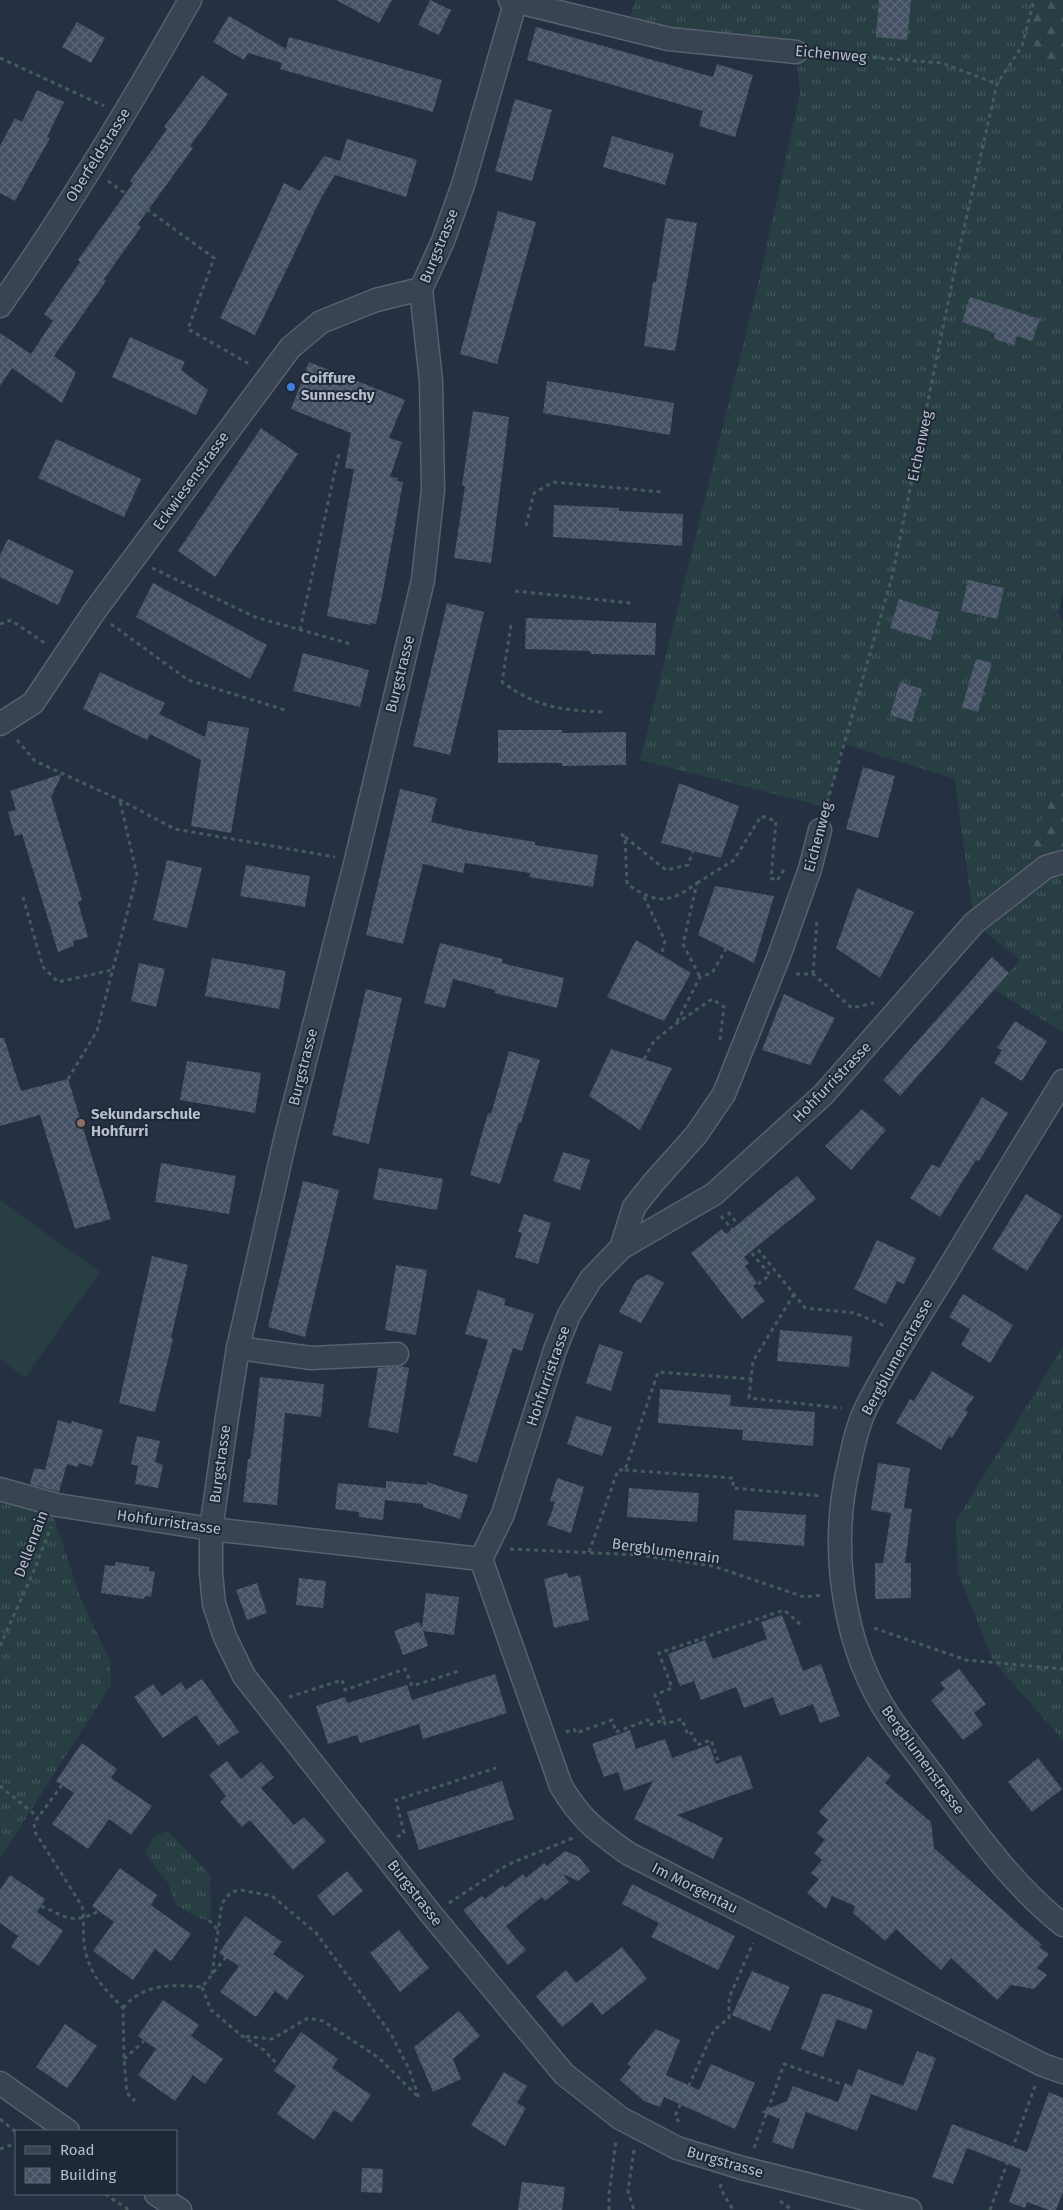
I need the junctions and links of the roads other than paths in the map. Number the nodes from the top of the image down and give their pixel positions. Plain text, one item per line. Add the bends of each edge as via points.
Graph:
1 (190, 0) edge
2 (514, 1) edge
3 (796, 52) road end
4 (421, 289) junction
5 (0, 306) edge
6 (1, 724) edge
7 (820, 830) road end
8 (1063, 862) edge
9 (1063, 1081) edge
10 (621, 1248) junction
11 (238, 1348) junction
12 (397, 1354) dead end
13 (0, 1489) edge
14 (212, 1529) junction
15 (481, 1559) junction
16 (1063, 1925) edge
17 (1053, 2068) edge
18 (0, 2082) edge
19 (67, 2130) edge
20 (158, 2195) edge
21 (180, 2210) edge
22 (910, 2210) edge

1 - 5 street, Oberfeldstrasse via 99,155
2 - 3 street, Eichenweg via 669,39
2 - 4 street, Burgstrasse via 464,185
4 - 6 street, Eckwiesenstrasse via 376,300 321,322 290,348 94,612 33,703
4 - 11 street, Burgstrasse via 432,405 433,490 422,580 286,1136
7 - 10 street, Eichenweg via 810,869 779,956 724,1094 696,1135 634,1208
8 - 10 street, Hohfurristrasse via 1046,867 974,923 824,1094 714,1194
9 - 16 street, Bergblumenstrasse via 865,1410 842,1498 839,1538 843,1594 849,1619 866,1672 890,1718 990,1850 1024,1890
10 - 15 street, Hohfurristrasse via 591,1279 569,1315 503,1514
11 - 12 street via 311,1358
11 - 14 street, Burgstrasse
13 - 14 street, Hohfurristrasse via 57,1505
14 - 15 street, Hohfurristrasse
14 - 22 street, Burgstrasse via 214,1604 225,1638 244,1676 431,1914 564,2074 628,2122 677,2148 742,2168
15 - 17 street, Im Morgentau via 562,1786 574,1808 592,1827 629,1854
18 - 19 street
20 - 21 street

